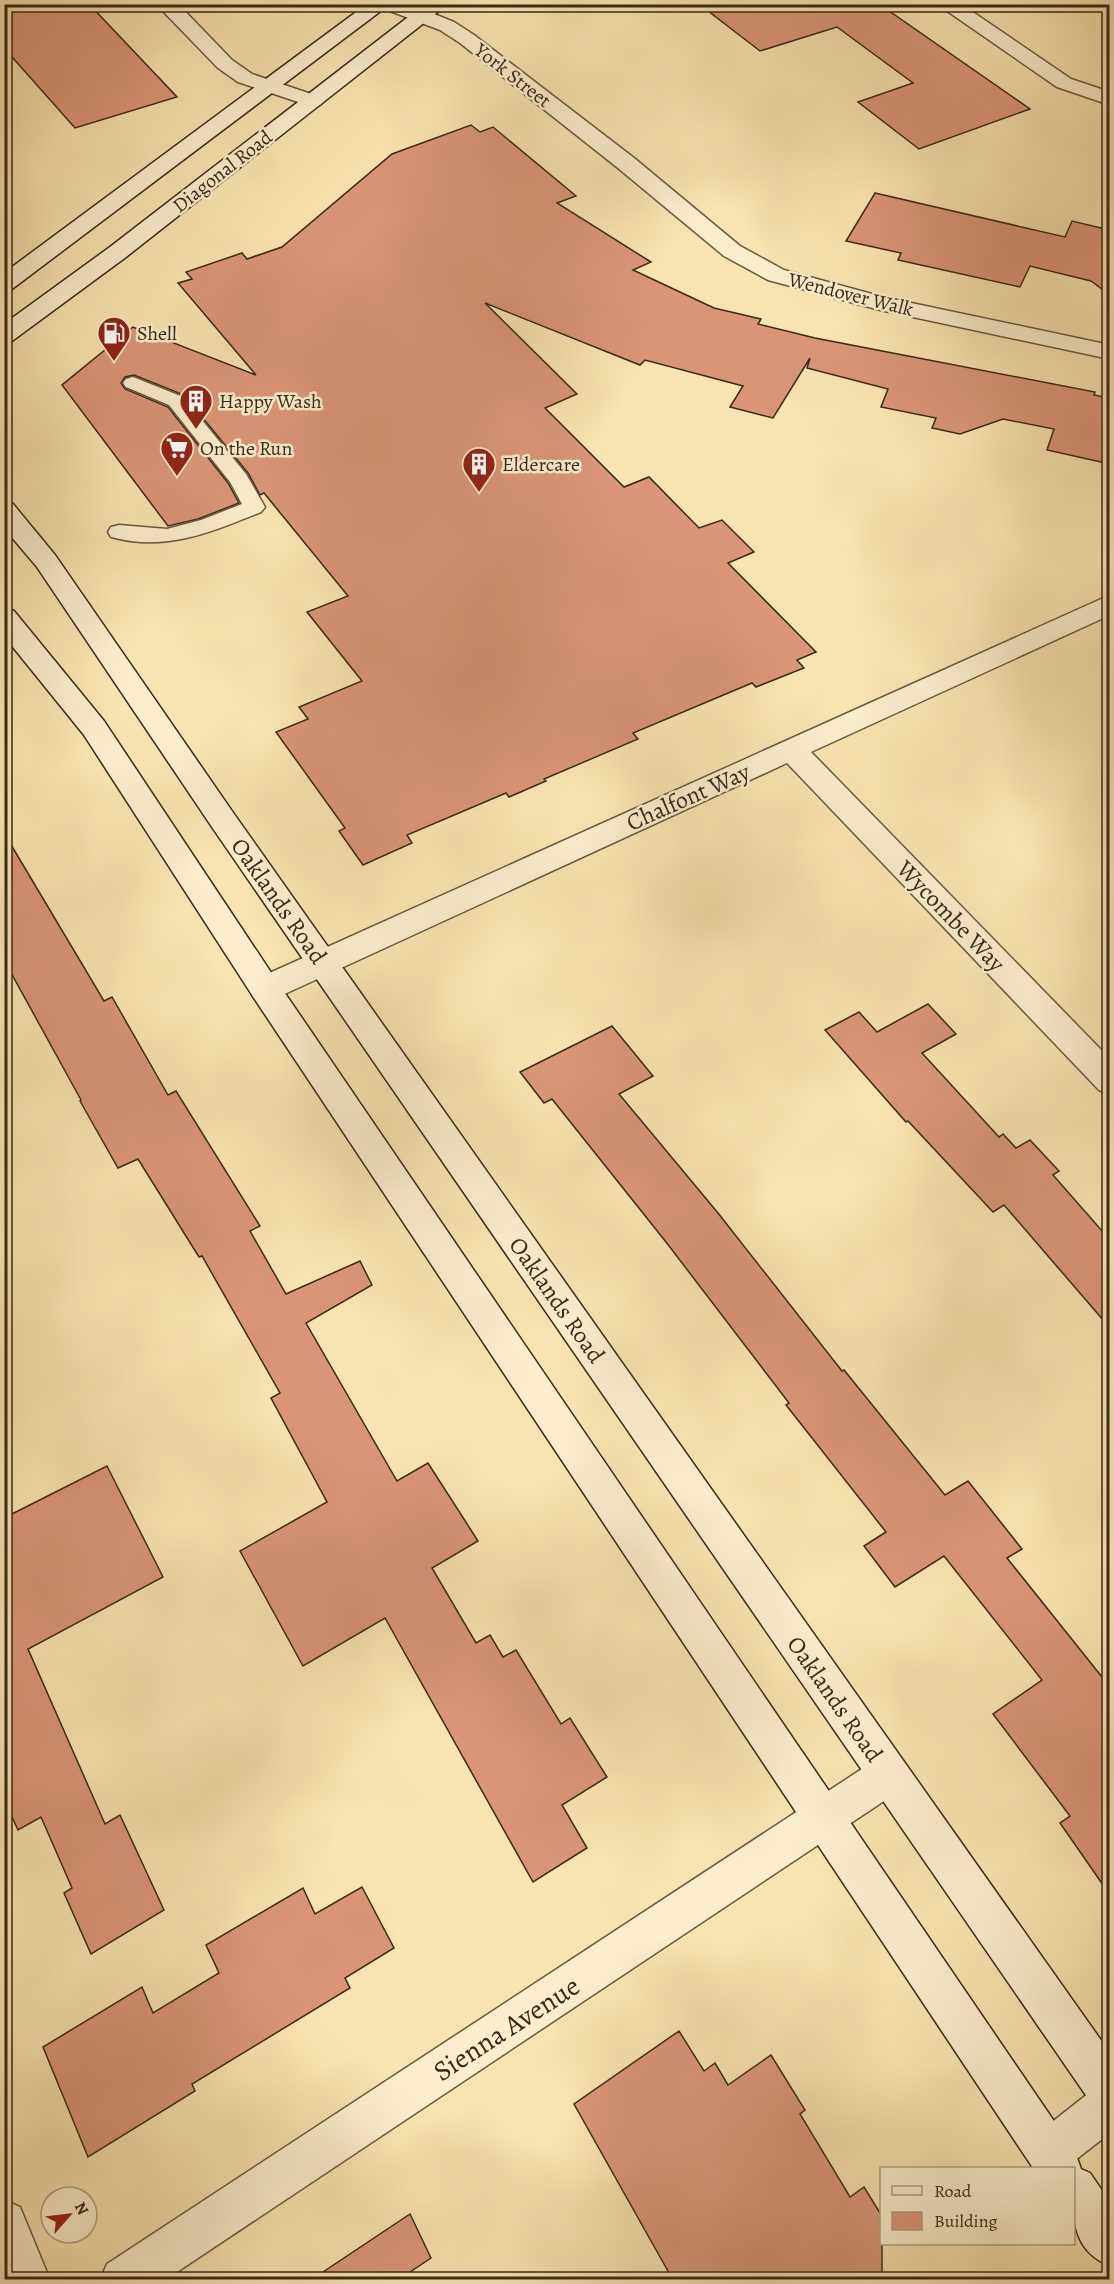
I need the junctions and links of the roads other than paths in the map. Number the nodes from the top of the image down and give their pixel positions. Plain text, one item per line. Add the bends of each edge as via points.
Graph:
1 (166, 4) edge
2 (380, 4) edge
3 (389, 4) edge
4 (947, 4) edge
5 (430, 10) edge
6 (268, 86) junction
7 (1110, 99) edge
8 (313, 101) junction
9 (626, 163) joint
10 (4, 284) edge
11 (4, 336) edge
12 (1110, 352) edge
13 (133, 383) dead end
14 (4, 510) edge
15 (118, 532) dead end
16 (1110, 604) edge
17 (4, 617) edge
18 (792, 750) junction
19 (321, 962) junction
20 (265, 989) junction
21 (1110, 1081) edge
22 (888, 1775) junction
23 (823, 1819) junction
24 (1110, 2091) edge
25 (1110, 2105) edge
26 (1054, 2161) edge
27 (1075, 2190) edge
28 (4, 2223) edge
29 (1110, 2243) edge
30 (27, 2280) edge
31 (123, 2280) edge

1 - 6 main road via 225,64 245,78
2 - 6 main road, Diagonal Road
3 - 5 main road, York Street
4 - 7 main road via 1064,83
5 - 8 main road, Diagonal Road
5 - 9 main road, York Street
6 - 8 main road
6 - 10 main road, Diagonal Road
8 - 11 main road, Diagonal Road
9 - 12 main road, Wendover Walk via 732,251 776,275 880,303
13 - 15 lane via 176,401 239,479 254,507 167,536
14 - 19 main road, Oaklands Road via 59,580
16 - 18 main road, Chalfont Way
17 - 20 main road via 94,728
18 - 19 main road, Chalfont Way
18 - 21 main road, Wycombe Way
19 - 20 main road, Chalfont Way
19 - 22 main road, Oaklands Road
20 - 23 main road
22 - 23 main road, Sienna Avenue
22 - 24 main road, Oaklands Road
23 - 26 main road
23 - 31 main road, Sienna Avenue
25 - 26 main road
27 - 29 main road
28 - 30 main road

